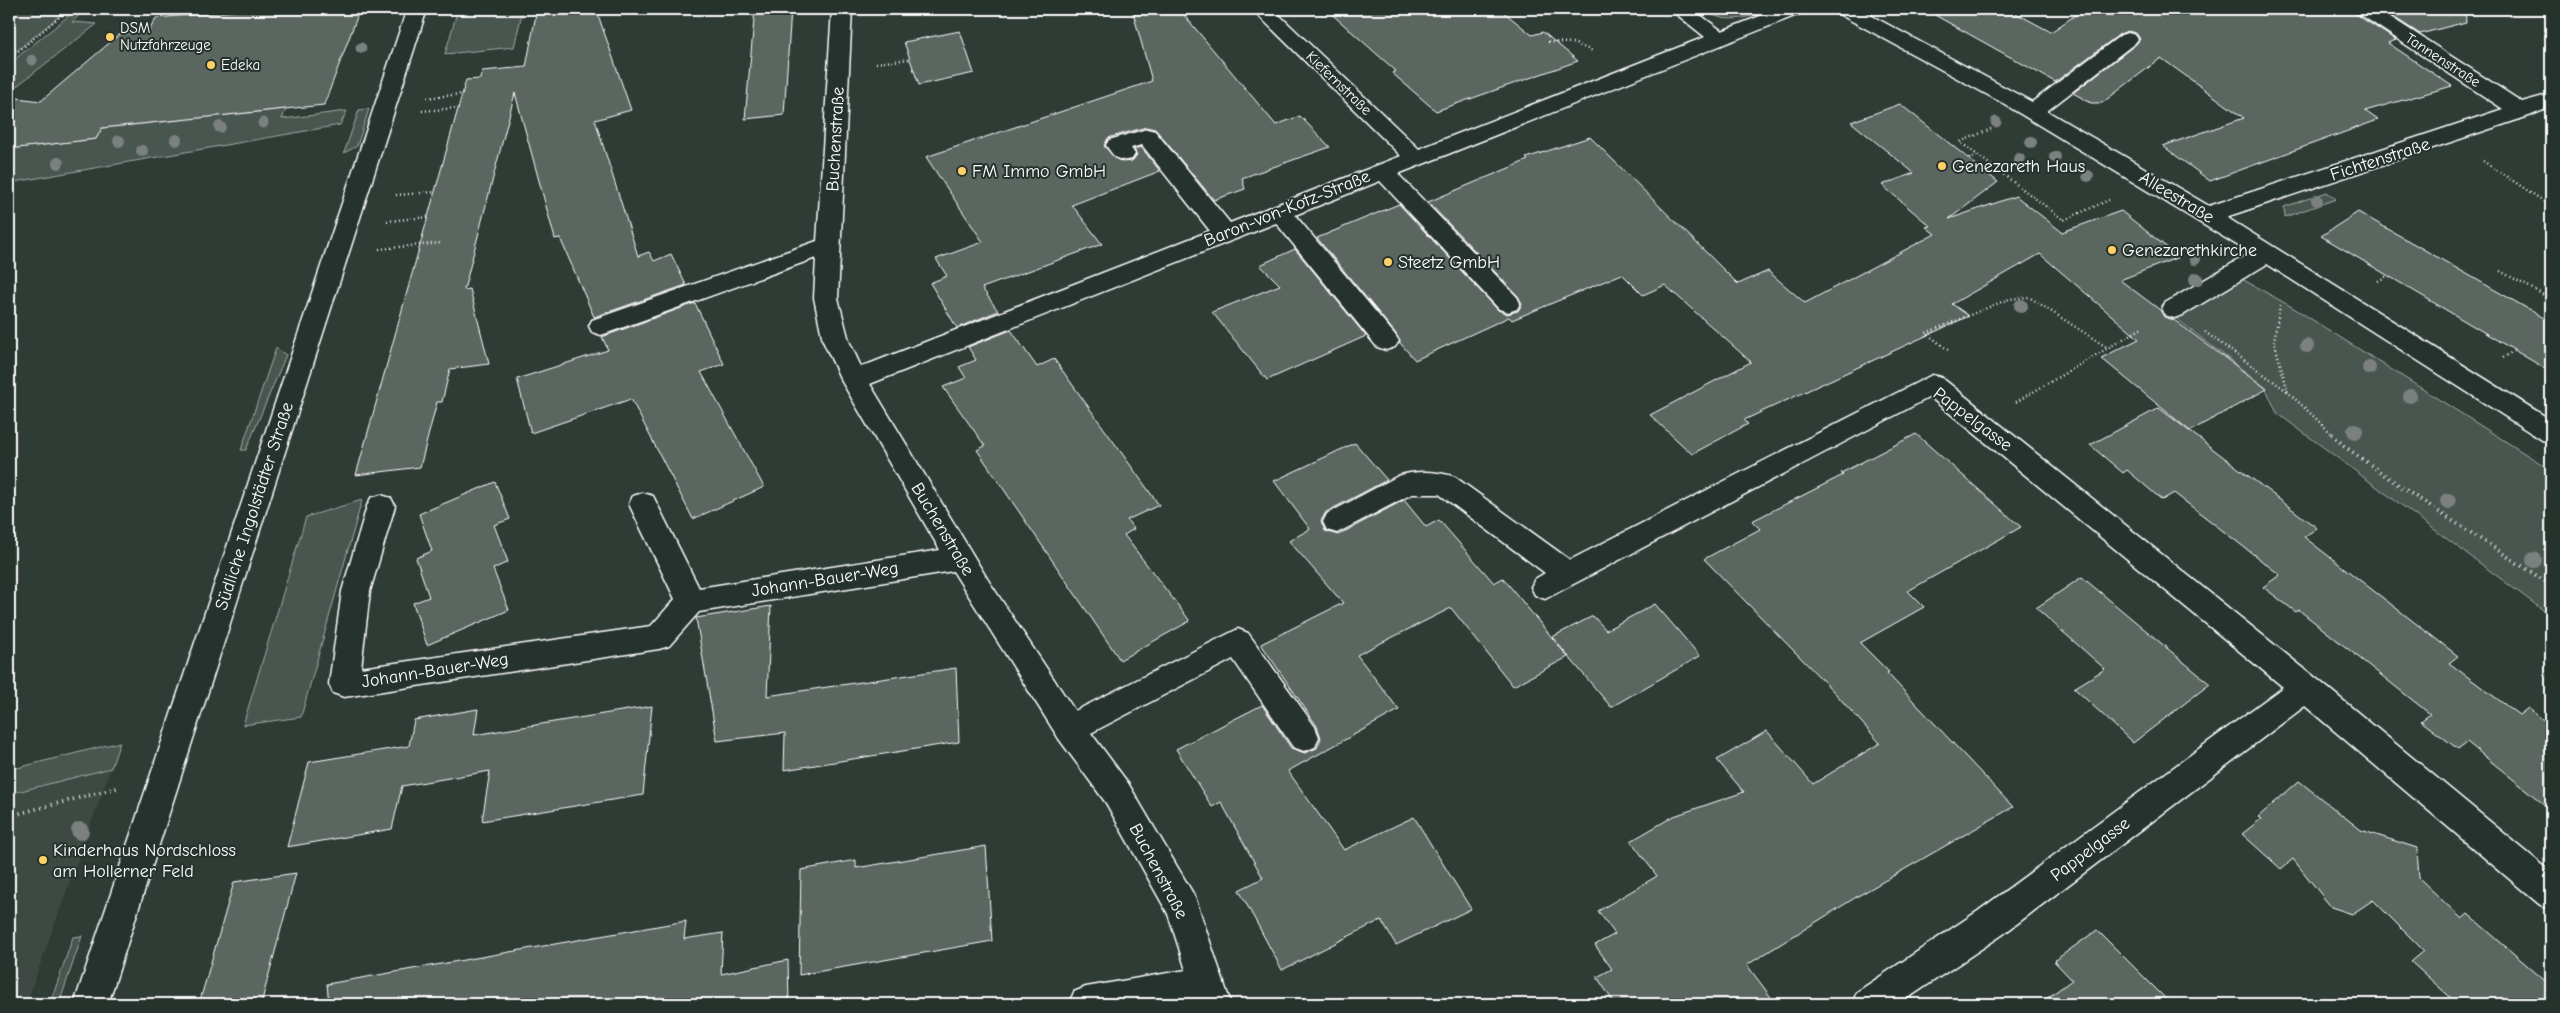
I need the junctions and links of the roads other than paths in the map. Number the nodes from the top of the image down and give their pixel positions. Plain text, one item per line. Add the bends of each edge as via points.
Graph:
1 (418, 9) edge
2 (842, 9) edge
3 (1262, 9) edge
4 (1680, 9) edge
5 (1795, 9) edge
6 (1844, 9) edge
7 (2365, 9) edge
8 (2128, 39) dead end
9 (1721, 40) junction
10 (2548, 104) edge
11 (2033, 111) junction
12 (2521, 111) junction
13 (1124, 154) dead end
14 (1415, 157) junction
15 (1382, 170) junction
16 (1279, 211) junction
17 (2207, 215) junction
18 (1225, 233) junction
19 (829, 245) junction
20 (2267, 254) junction
21 (1508, 303) dead end
22 (2174, 309) road end
23 (601, 326) dead end
24 (1386, 340) dead end
25 (854, 380) junction
26 (2551, 433) edge
27 (643, 504) dead end
28 (381, 506) dead end
29 (1337, 522) dead end
30 (960, 558) junction
31 (691, 601) junction
32 (2306, 688) junction
33 (1070, 729) junction
34 (1304, 737) dead end
35 (2551, 892) edge
36 (1211, 994) edge
37 (91, 1004) edge
38 (1086, 1004) edge
39 (1869, 1004) edge

1 - 37 street, Südliche Ingolstädter Straße
2 - 19 street, Buchenstraße
3 - 14 street, Kiefernstraße
4 - 9 street
5 - 9 street
6 - 11 street, Alleestraße
7 - 12 street, Tannenstraße
8 - 11 street
9 - 14 street, Baron-von-Kotz-Straße
10 - 12 street, Fichtenstraße
11 - 17 street, Alleestraße
12 - 17 street, Fichtenstraße
13 - 18 street via 1117,145 1147,136
14 - 15 street, Baron-von-Kotz-Straße
15 - 16 street, Baron-von-Kotz-Straße
15 - 21 street
16 - 18 street, Baron-von-Kotz-Straße
16 - 24 street
17 - 20 street, Alleestraße
18 - 25 street, Baron-von-Kotz-Straße
19 - 23 street
19 - 25 street, Buchenstraße via 826,298 836,341
20 - 22 street
20 - 26 street, Alleestraße
25 - 30 street, Buchenstraße
27 - 31 street
28 - 31 street, Johann-Bauer-Weg via 356,591 344,684 659,637
29 - 32 street, Pappelgasse via 1408,483 1446,484 1556,580 1932,384
30 - 31 street, Johann-Bauer-Weg
30 - 33 street, Buchenstraße
32 - 35 street, Pappelgasse
32 - 39 street, Pappelgasse via 1990,923
33 - 34 street via 1238,642
33 - 36 street, Buchenstraße via 1117,793 1183,908
36 - 38 street

